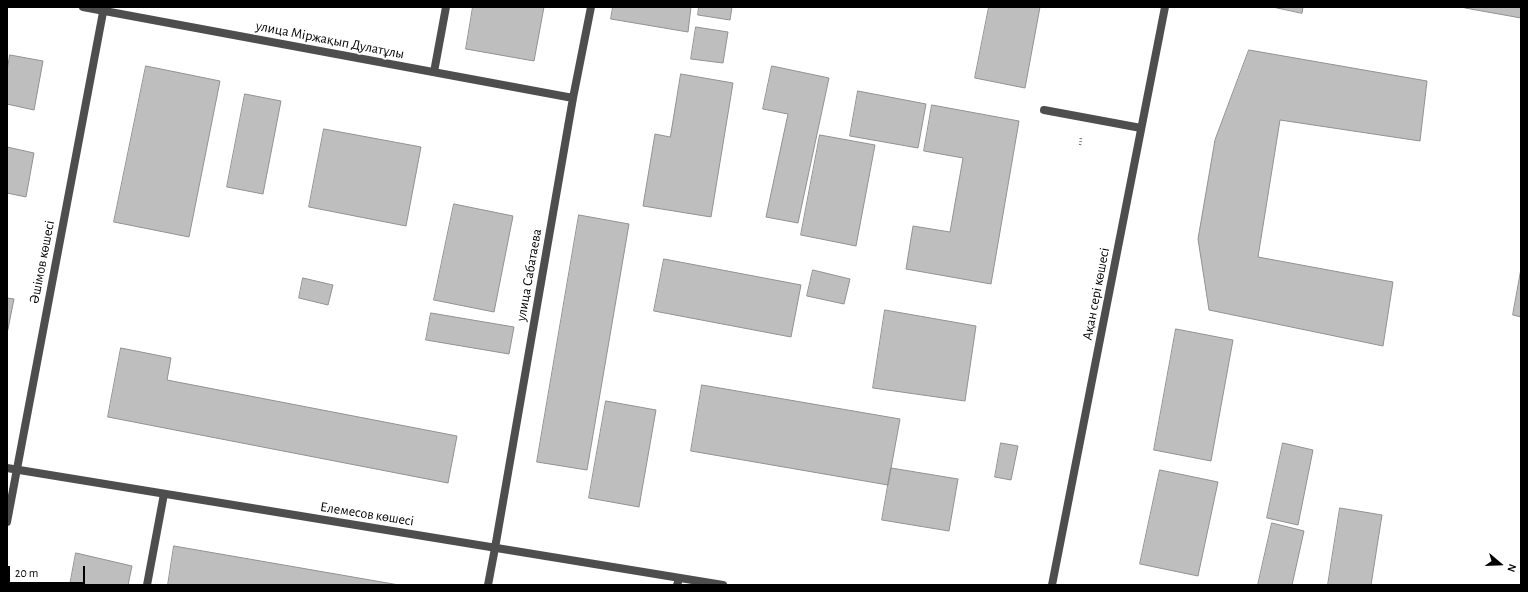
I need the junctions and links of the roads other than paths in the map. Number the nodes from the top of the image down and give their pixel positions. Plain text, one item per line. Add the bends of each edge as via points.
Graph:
1 (83, 7) edge
2 (446, 7) edge
3 (591, 7) edge
4 (1165, 7) edge
5 (104, 9) edge
6 (434, 72) junction
7 (573, 98) junction
8 (1044, 110) dead end
9 (1141, 128) junction
10 (7, 468) edge
11 (16, 470) junction
12 (164, 494) junction
13 (7, 522) edge
14 (495, 548) junction
15 (678, 582) edge
16 (147, 585) edge
17 (488, 585) edge
18 (723, 585) edge
19 (1052, 585) edge

1 - 5 street, улица Міржақып Дулатұлы
2 - 6 street
3 - 7 street, улица Сабатаева
4 - 9 street, Ақан сері көшесі
5 - 6 street, улица Міржақып Дулатұлы
5 - 11 street, Әшімов көшесі
6 - 7 street, улица Міржақып Дулатұлы
7 - 14 street, улица Сабатаева
8 - 9 street
9 - 19 street, Ақан сері көшесі
10 - 11 street, Елемесов көшесі
11 - 12 street, Елемесов көшесі
11 - 13 street, Әшімов көшесі
12 - 14 street, Елемесов көшесі
12 - 16 street
14 - 15 street, Елемесов көшесі
14 - 17 street, улица Сабатаева
15 - 18 street, Елемесов көшесі

